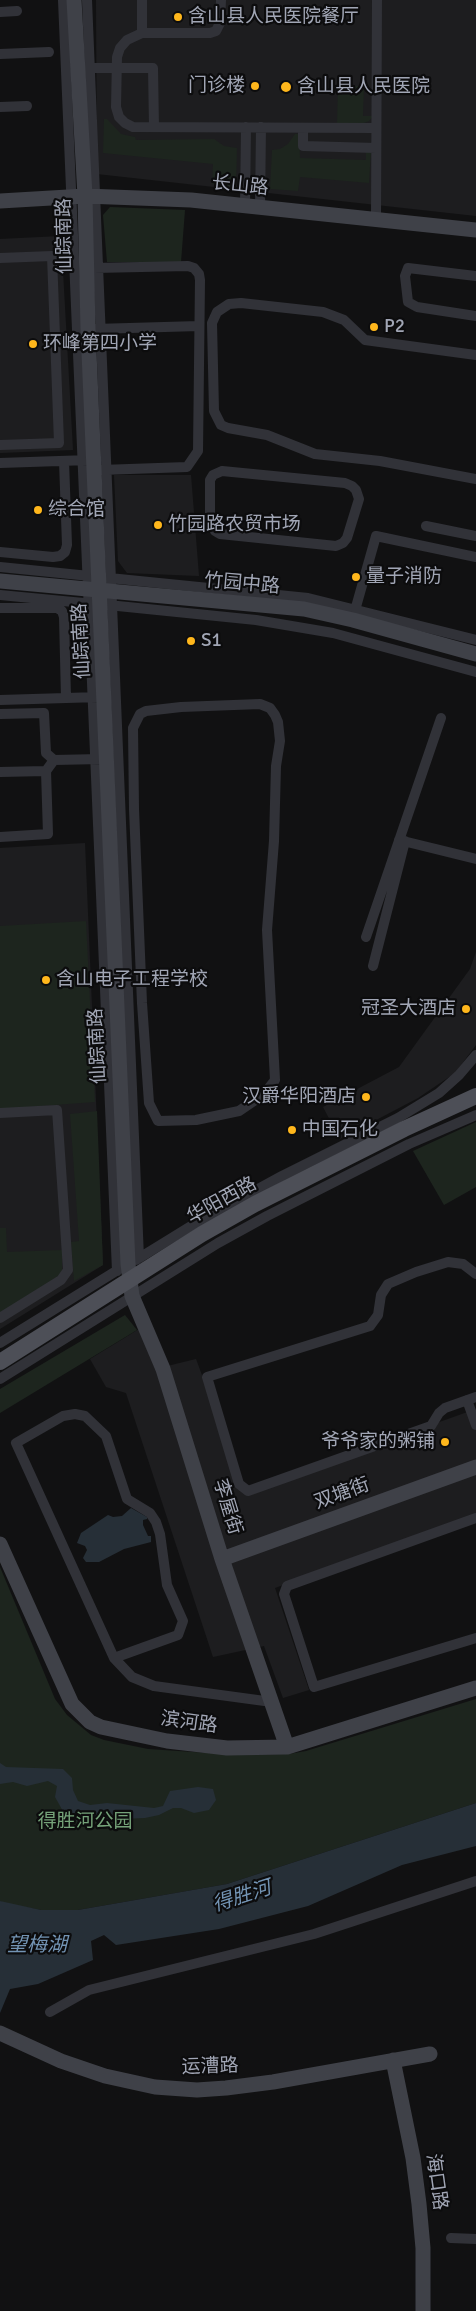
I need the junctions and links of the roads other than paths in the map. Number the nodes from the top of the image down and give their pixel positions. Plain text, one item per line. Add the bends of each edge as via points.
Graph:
1 (63, 0) edge
2 (74, 0) edge
3 (87, 0) edge
4 (142, 0) edge
5 (221, 0) edge
6 (378, 0) edge
7 (17, 11) dead end
8 (0, 12) edge
9 (142, 33) junction
10 (48, 52) dead end
11 (0, 54) edge
12 (84, 68) junction
13 (116, 68) junction
14 (27, 106) dead end
15 (0, 107) edge
16 (154, 127) junction
17 (246, 127) junction
18 (261, 127) junction
19 (303, 128) junction
20 (376, 128) junction
21 (376, 148) junction
22 (84, 196) junction
23 (0, 200) edge
24 (245, 206) junction
25 (260, 208) junction
26 (376, 219) junction
27 (476, 230) edge
28 (0, 258) edge
29 (92, 268) junction
30 (476, 276) edge
31 (476, 316) edge
32 (199, 326) junction
33 (94, 329) junction
34 (476, 354) edge
35 (0, 445) edge
36 (64, 461) junction
37 (0, 463) edge
38 (94, 465) junction
39 (476, 479) edge
40 (426, 526) dead end
41 (220, 534) joint
42 (476, 536) edge
43 (0, 552) edge
44 (476, 557) edge
45 (0, 567) edge
46 (0, 581) edge
47 (100, 591) junction
48 (0, 595) edge
49 (0, 608) edge
50 (354, 614) junction
51 (476, 640) edge
52 (476, 654) edge
53 (476, 672) edge
54 (99, 697) junction
55 (66, 698) junction
56 (0, 700) edge
57 (0, 714) edge
58 (441, 718) dead end
59 (101, 759) junction
60 (54, 760) junction
61 (46, 770) junction
62 (0, 772) edge
63 (0, 837) edge
64 (402, 840) junction
65 (476, 859) edge
66 (366, 937) dead end
67 (140, 940) junction
68 (120, 942) junction
69 (373, 966) dead end
70 (141, 981) junction
71 (122, 982) junction
72 (476, 1055) edge
73 (476, 1096) edge
74 (0, 1113) edge
75 (476, 1115) edge
76 (129, 1268) junction
77 (476, 1274) edge
78 (132, 1296) junction
79 (0, 1318) edge
80 (0, 1343) edge
81 (0, 1362) edge
82 (0, 1379) edge
83 (472, 1398) edge
84 (476, 1425) edge
85 (476, 1467) edge
86 (476, 1518) edge
87 (0, 1544) edge
88 (222, 1558) junction
89 (476, 1638) edge
90 (114, 1658) junction
91 (476, 1688) edge
92 (272, 1702) junction
93 (287, 1747) junction
94 (476, 1880) edge
95 (50, 2012) dead end
96 (0, 2033) edge
97 (430, 2054) dead end
98 (393, 2060) junction
99 (450, 2238) dead end
100 (476, 2239) edge
101 (422, 2311) edge

1 - 22 street
2 - 12 main road, 仙踪南路
3 - 12 street
4 - 9 street
5 - 9 street via 220,23 216,31
6 - 20 street
7 - 8 street
9 - 13 street via 127,40 120,48
10 - 11 street
12 - 13 street
12 - 22 main road, 仙踪南路
13 - 16 street via 119,117 133,127
13 - 16 street via 153,68
14 - 15 street
16 - 17 street
17 - 18 street
17 - 24 street
18 - 19 street
18 - 25 street
19 - 20 street
19 - 21 street via 304,146
20 - 21 street
21 - 26 street
22 - 23 main road, 长山路
22 - 24 main road, 长山路 via 191,200
22 - 29 main road, 仙踪南路
22 - 38 street
24 - 25 main road, 长山路
25 - 26 main road, 长山路
26 - 27 main road, 长山路
28 - 35 street via 52,256 59,442
29 - 32 street via 194,268 200,280
29 - 33 main road, 仙踪南路
30 - 31 street via 408,268 405,276 408,302 417,307
32 - 33 street
32 - 38 street via 199,446 190,464 187,467
33 - 38 main road, 仙踪南路
34 - 39 street via 365,340 334,315 241,302 229,304 218,312 212,323 214,411 220,425 267,435 315,454 380,461
36 - 37 street
36 - 38 street
36 - 43 street via 65,552 53,557
38 - 47 main road, 仙踪南路
40 - 42 street
41 - 41 street via 336,546 347,538 359,495 346,483 216,472 210,480 210,522 214,531
44 - 50 street via 376,536
45 - 47 street
46 - 47 main road, 竹园中路
47 - 48 street
47 - 50 main road, 竹园中路
47 - 53 street via 334,632
47 - 54 main road, 仙踪南路
47 - 68 street
49 - 55 street via 58,608 62,611
50 - 51 street
50 - 52 main road, 竹园中路
54 - 55 street
54 - 59 main road, 仙踪南路
55 - 56 street
57 - 60 street via 44,713 46,753
58 - 64 street
59 - 60 street
59 - 68 main road, 仙踪南路
59 - 76 street
60 - 61 street
61 - 62 street
61 - 63 street via 48,834
64 - 65 street
64 - 66 street
64 - 69 street
67 - 68 street
67 - 70 street
67 - 70 street via 134,809 135,720 146,711 266,705 278,722 280,741 267,930 273,1084 239,1111 196,1120 158,1121 149,1103
68 - 71 main road, 仙踪南路
70 - 71 street
71 - 76 main road, 仙踪南路
72 - 76 street via 439,1092 398,1118 196,1223
73 - 76 main road, 华阳西路
74 - 79 street via 57,1110 68,1270 61,1280
75 - 78 street via 409,1144 267,1216
76 - 78 main road, 李屋街
76 - 80 street
76 - 81 main road, 华阳西路
77 - 83 street via 463,1264 448,1262 416,1272 388,1284 381,1295 378,1315 370,1326 207,1376 239,1484 248,1491 431,1426 446,1408
78 - 82 street
78 - 88 main road, 李屋街 via 163,1369
83 - 84 street
85 - 88 main road, 双塘街
86 - 89 street via 287,1586 284,1594 314,1688
87 - 93 main road, 滨河路 via 72,1704 90,1722 167,1741 227,1748
88 - 92 main road, 李屋街
90 - 90 street via 178,1635 183,1621 167,1585 156,1522 150,1513 127,1499 106,1436 85,1416 62,1416 16,1443
90 - 92 street via 132,1677 154,1686
91 - 93 main road, 滨河路
92 - 93 main road, 李屋街
94 - 95 street via 314,1934 89,1990
96 - 98 main road, 运漕路 via 61,2061 105,2076 155,2087 197,2090 273,2082
97 - 98 main road, 运漕路
98 - 101 main road, 海口路 via 420,2204
99 - 100 street

